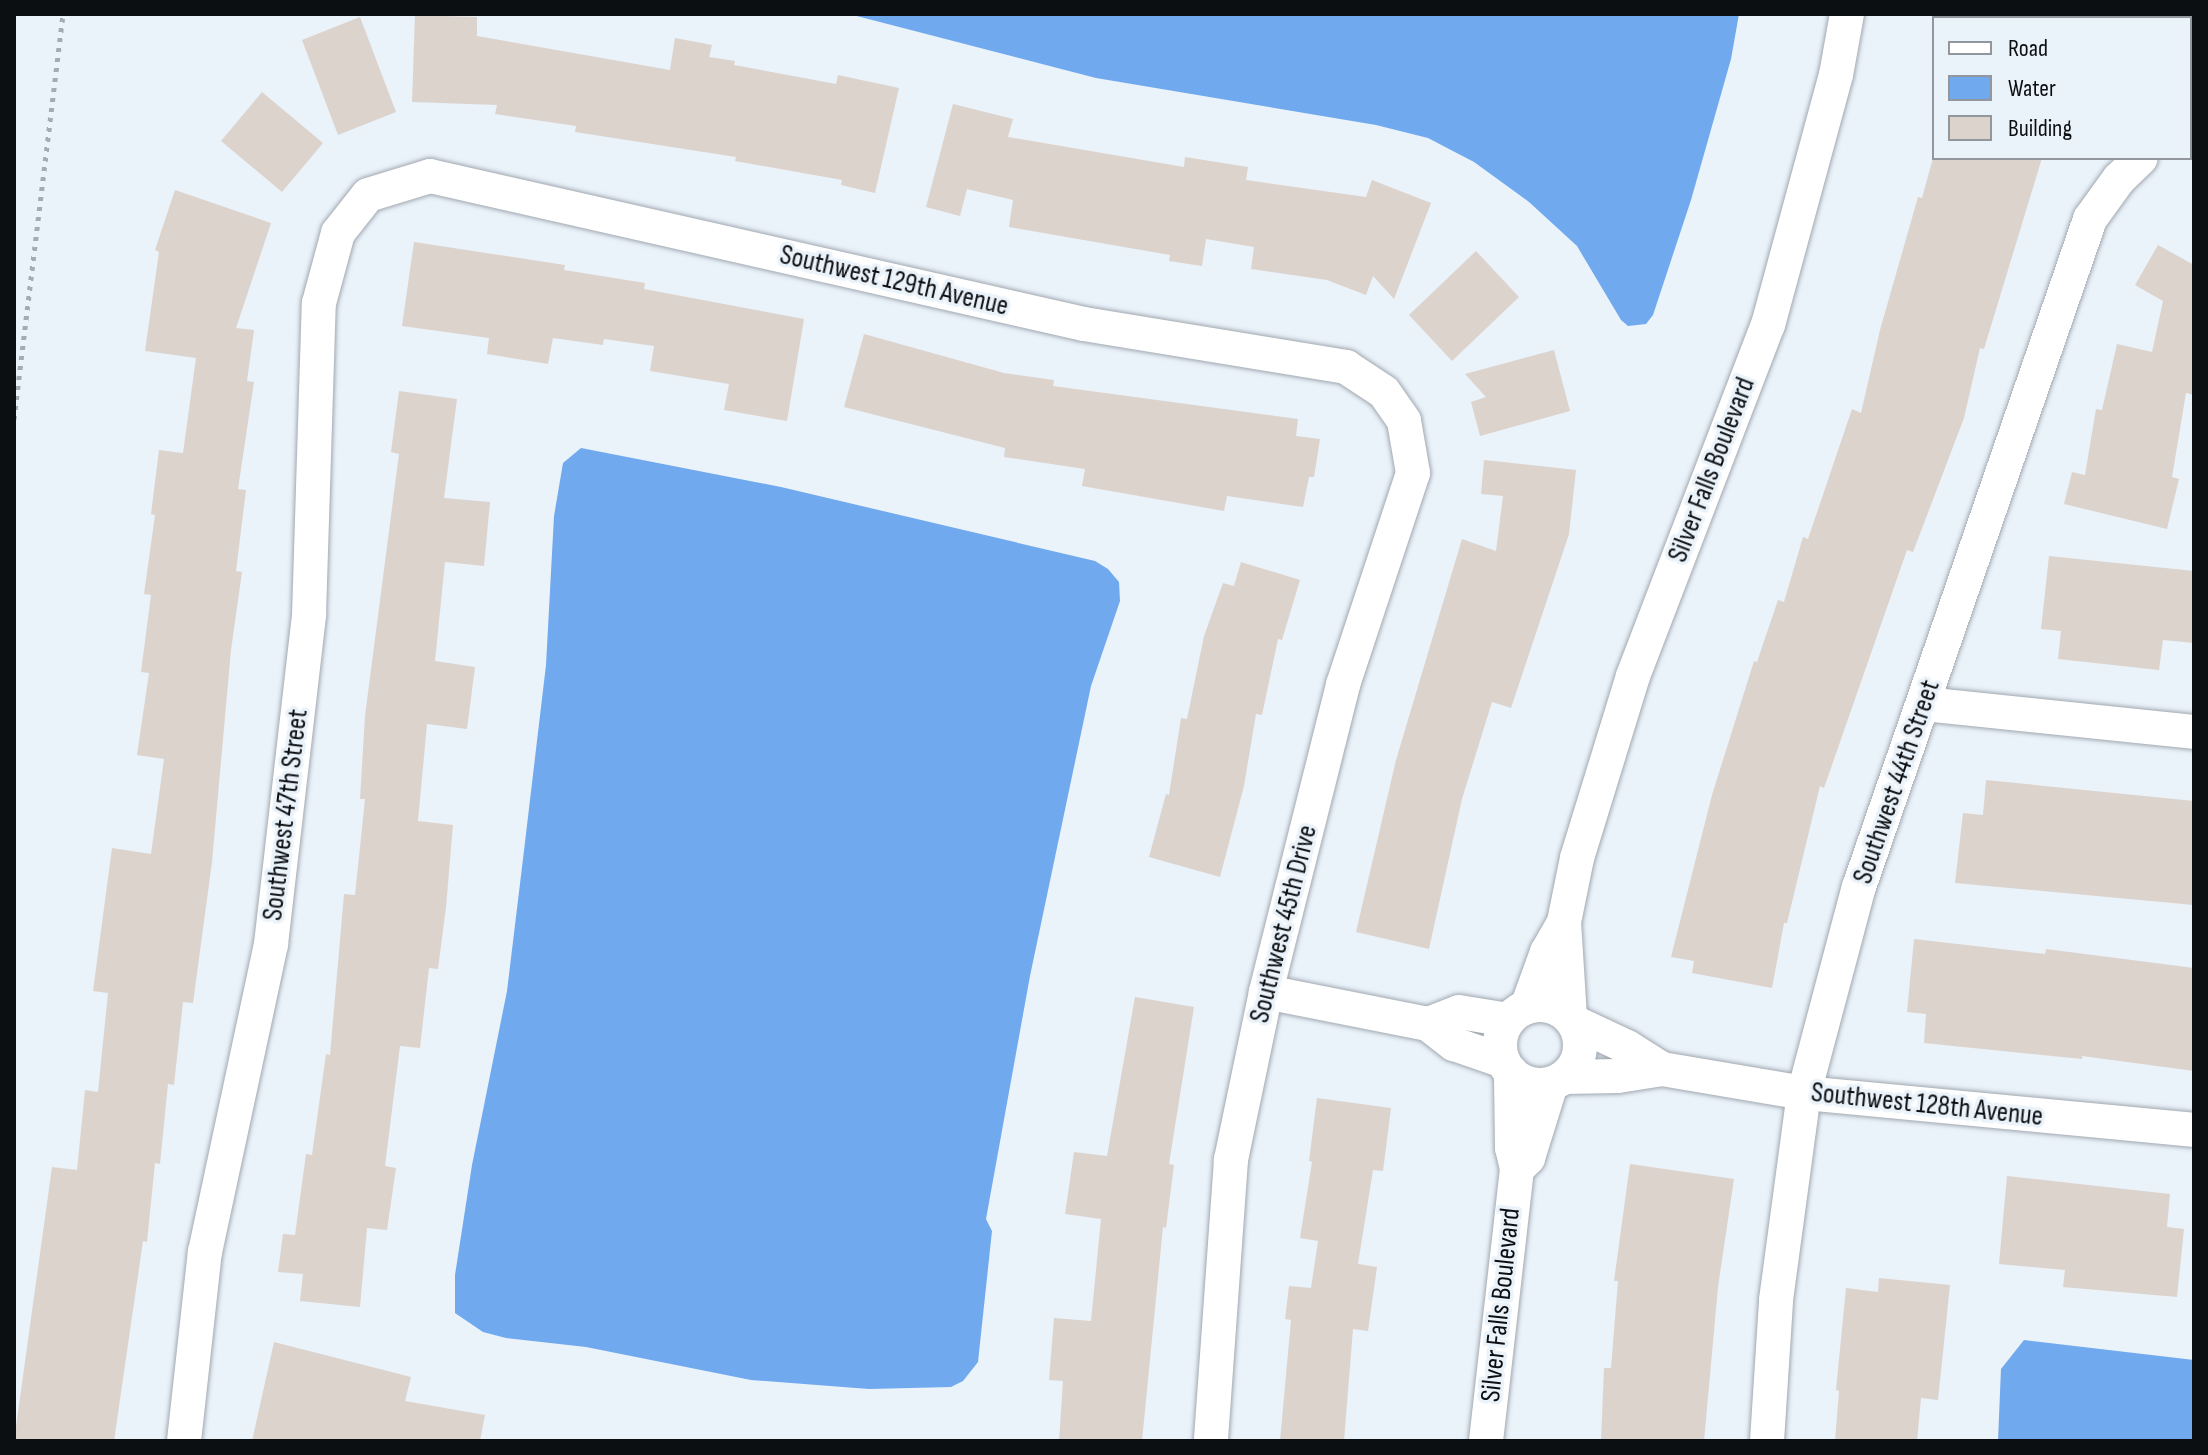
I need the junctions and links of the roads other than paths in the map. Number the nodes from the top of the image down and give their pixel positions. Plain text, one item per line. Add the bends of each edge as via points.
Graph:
1 (1847, 14) edge
2 (2139, 160) edge
3 (368, 195) joint
4 (1404, 421) joint
5 (1924, 704) junction
6 (2194, 732) edge
7 (1564, 922) junction
8 (1266, 992) junction
9 (1518, 1013) junction
10 (1572, 1020) junction
11 (1428, 1024) junction
12 (1507, 1066) junction
13 (1662, 1069) junction
14 (1558, 1080) junction
15 (1804, 1093) junction
16 (2194, 1130) edge
17 (1517, 1169) junction
18 (184, 1441) edge
19 (1211, 1441) edge
20 (1486, 1441) edge
21 (1767, 1441) edge

1 - 7 street, Silver Falls Boulevard via 1836,75 1768,325 1633,676 1577,858
2 - 5 street, Southwest 44th Street via 2090,219
3 - 4 street, Southwest 129th Avenue via 430,176 1084,324 1346,367 1384,392
3 - 18 street, Southwest 47th Street via 338,233 319,303 309,615 271,944 205,1252
4 - 8 street, Southwest 45th Drive via 1413,473 1343,685
5 - 6 street
5 - 15 street, Southwest 44th Street via 1859,887
7 - 9 street, Silver Falls Boulevard
7 - 10 street, Silver Falls Boulevard
8 - 11 street
8 - 19 street, Southwest 45th Drive via 1231,1160
9 - 10 street via 1550,1006
9 - 11 street via 1459,1012
9 - 12 street via 1500,1039
10 - 13 street, Southwest 128th Avenue
10 - 14 street via 1579,1034 1579,1058
11 - 12 street via 1454,1044
12 - 14 street via 1529,1084
12 - 17 street, Silver Falls Boulevard
13 - 14 street, Southwest 128th Avenue
13 - 15 street, Southwest 128th Avenue
14 - 17 street, Silver Falls Boulevard via 1528,1158
15 - 16 street, Southwest 128th Avenue
15 - 21 street, Southwest 44th Street via 1776,1300
17 - 20 street, Silver Falls Boulevard

